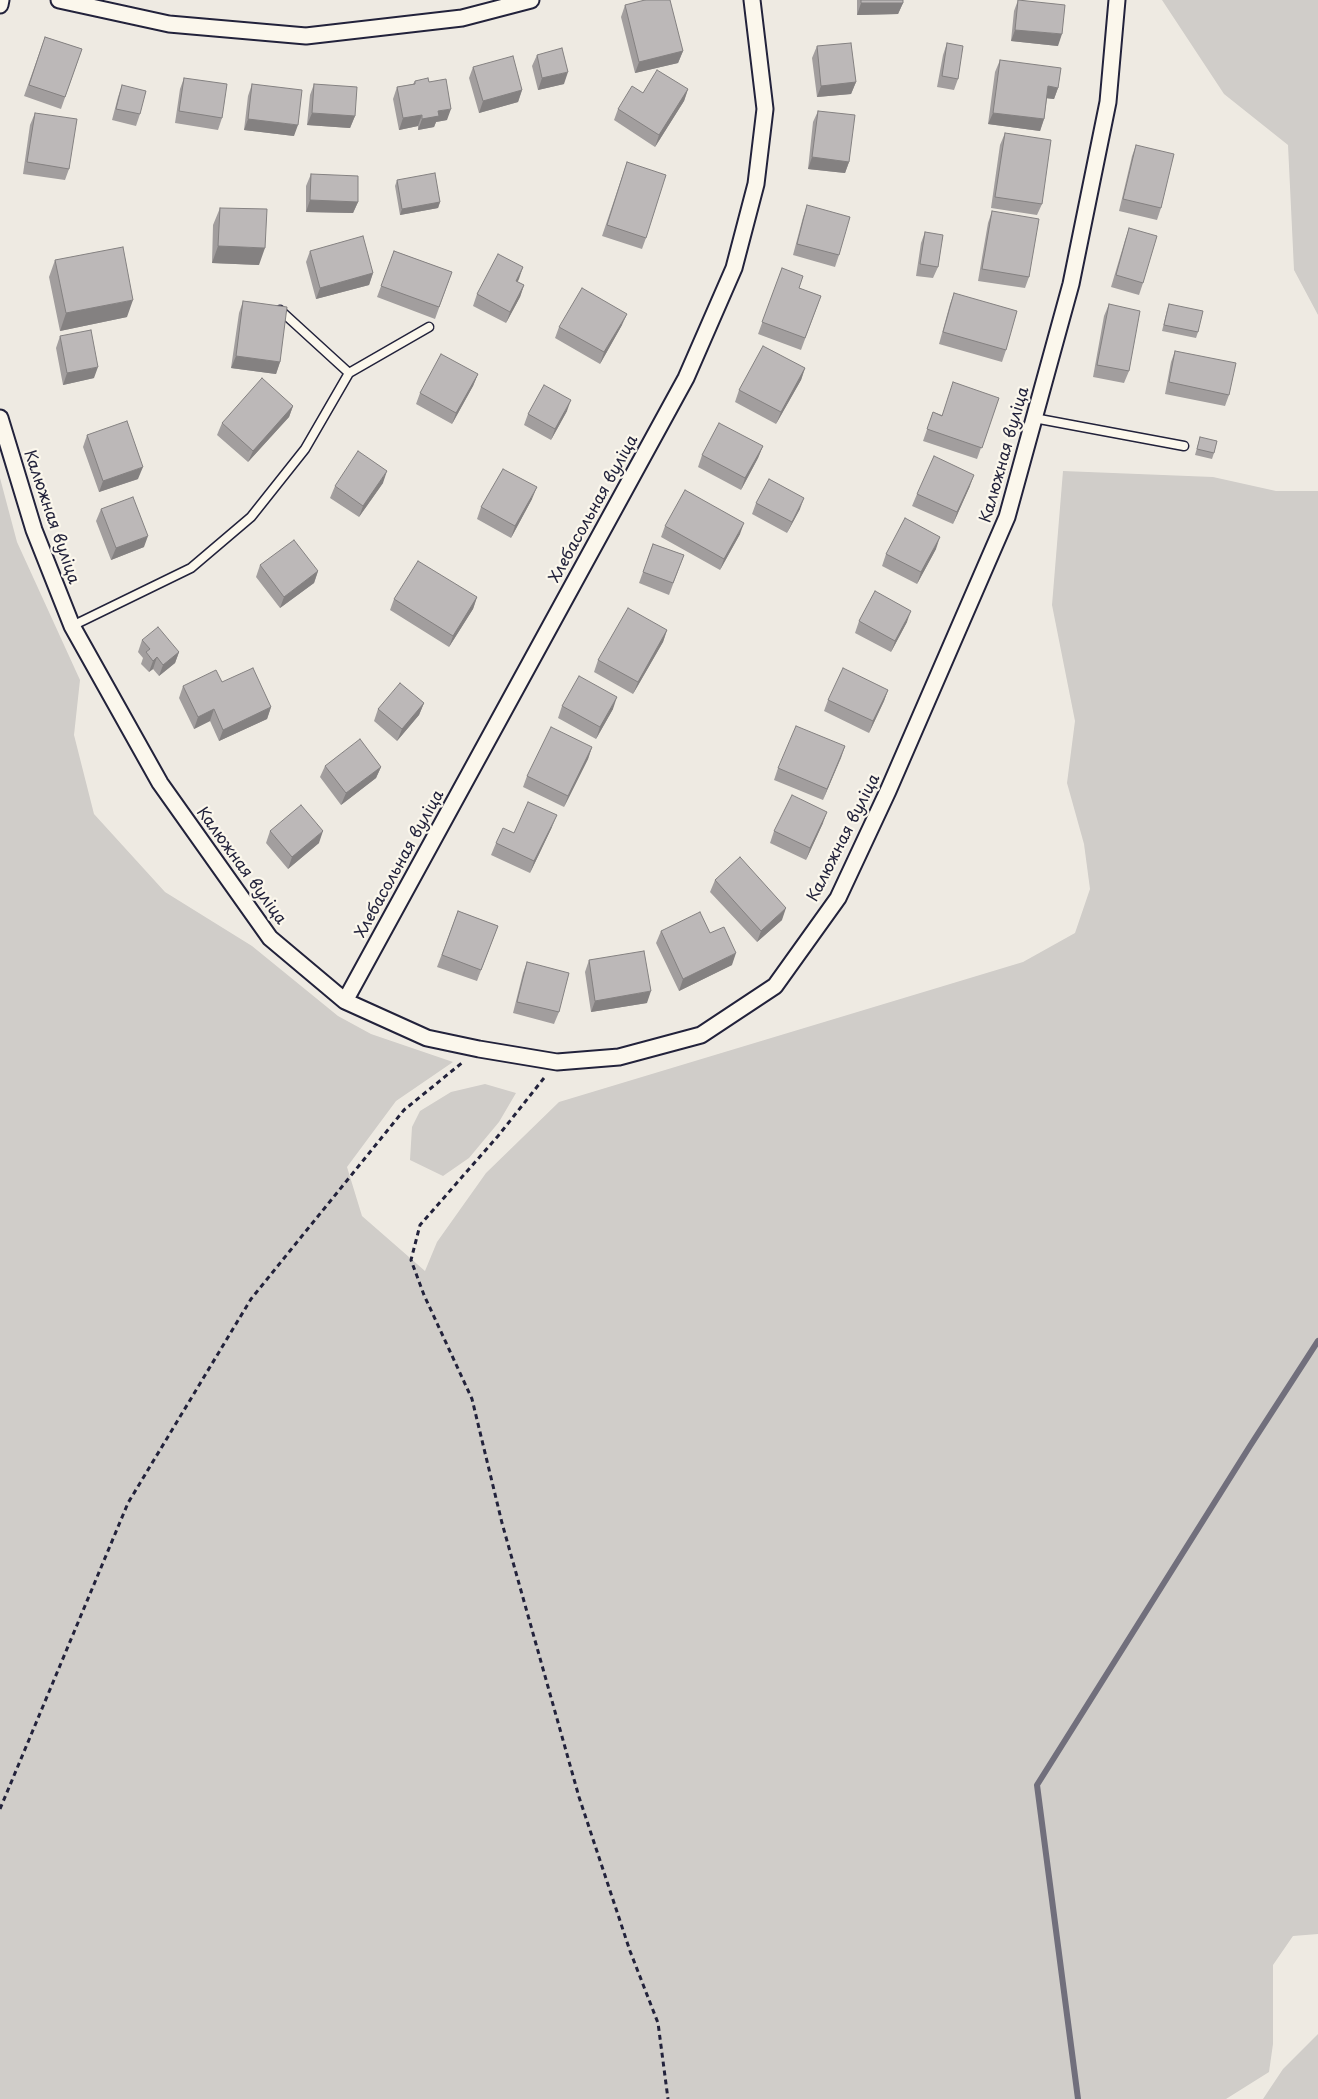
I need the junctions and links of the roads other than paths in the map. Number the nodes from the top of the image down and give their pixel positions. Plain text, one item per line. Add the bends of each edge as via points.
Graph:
1 (1, 0) edge
2 (59, 0) edge
3 (531, 0) edge
4 (752, 0) edge
5 (1118, 0) edge
6 (0, 6) edge
7 (276, 306) edge
8 (429, 327) dead end
9 (349, 373) junction
10 (0, 418) edge
11 (1034, 418) junction
12 (1184, 446) dead end
13 (72, 626) junction
14 (345, 1001) junction

1 - 6 street
2 - 3 street via 169,24 306,36 462,18
4 - 14 street, Хлебасольная вуліца via 765,109 756,184 734,268 686,378
5 - 11 street, Калюжная вуліца via 1108,102 1071,284
7 - 9 lane
8 - 9 lane
9 - 13 lane via 305,450 250,517 191,568
10 - 13 street, Калюжная вуліца via 34,530
11 - 12 lane
11 - 14 street, Калюжная вуліца via 1007,517 888,792 838,898 775,986 701,1035 619,1057 557,1062 428,1038
13 - 14 street, Калюжная вуліца via 160,783 270,938

